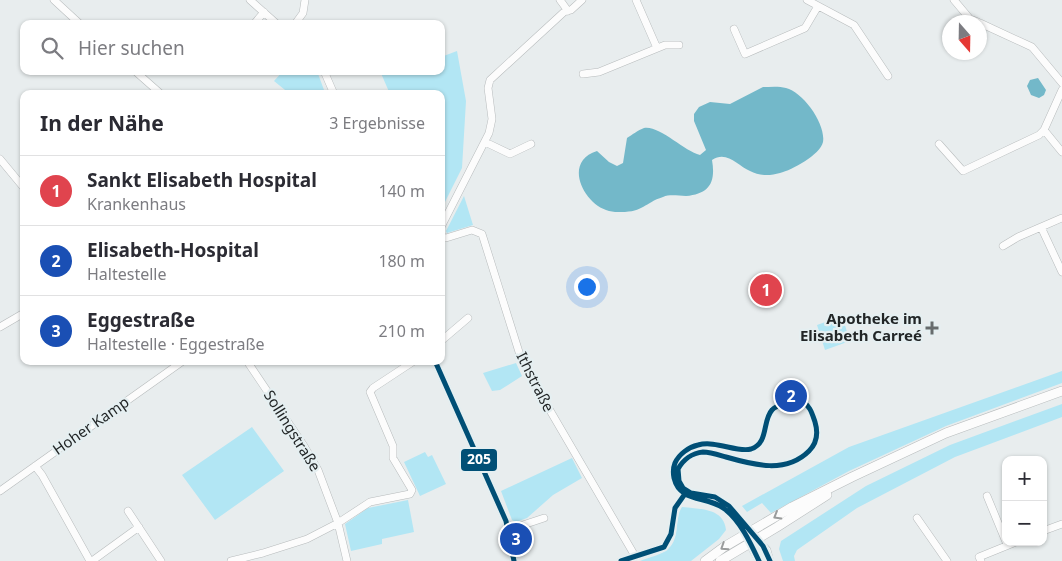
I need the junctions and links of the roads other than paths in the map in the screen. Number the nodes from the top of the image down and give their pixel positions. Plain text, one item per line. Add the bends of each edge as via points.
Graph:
1 (54, 0) edge
2 (250, 0) edge
3 (305, 0) edge
4 (560, 0) edge
5 (582, 0) edge
6 (636, 0) edge
7 (807, 0) edge
8 (954, 0) edge
9 (818, 6) junction
10 (568, 11) junction
11 (264, 12) junction
12 (967, 15) edge
13 (76, 20) edge
14 (257, 20) edge
15 (273, 20) edge
16 (298, 20) edge
17 (987, 27) edge
18 (734, 29) dead end
19 (679, 45) dead end
20 (657, 48) junction
21 (583, 74) dead end
22 (140, 75) edge
23 (326, 75) edge
24 (888, 76) dead end
25 (1062, 83) edge
26 (156, 90) edge
27 (332, 90) edge
28 (1062, 90) edge
29 (1044, 130) junction
30 (485, 142) junction
31 (531, 144) dead end
32 (939, 144) dead end
33 (1062, 152) edge
34 (0, 159) edge
35 (20, 183) edge
36 (1062, 218) edge
37 (445, 219) edge
38 (1041, 227) junction
39 (445, 238) edge
40 (1003, 246) dead end
41 (1062, 272) edge
42 (20, 315) edge
43 (468, 318) dead end
44 (0, 327) edge
45 (445, 338) edge
46 (177, 365) edge
47 (250, 365) edge
48 (408, 365) edge
49 (437, 365) edge
50 (1062, 391) edge
51 (35, 466) junction
52 (0, 491) edge
53 (987, 496) dead end
54 (128, 511) dead end
55 (544, 518) dead end
56 (918, 518) dead end
57 (338, 523) junction
58 (1062, 524) edge
59 (140, 527) junction
60 (508, 530) junction
61 (1047, 530) edge
62 (1002, 533) edge
63 (750, 537) junction
64 (1002, 545) edge
65 (664, 547) dead end
66 (635, 556) junction
67 (258, 558) edge
68 (91, 561) edge
69 (162, 561) edge
70 (231, 561) edge
71 (346, 561) edge
72 (514, 561) edge
73 (621, 561) edge
74 (705, 561) edge
75 (720, 561) edge
76 (760, 561) edge
77 (770, 561) edge
78 (947, 561) edge
79 (980, 561) edge

1 - 13 street
2 - 11 street
3 - 16 street
4 - 10 street
5 - 10 street
6 - 20 street
7 - 9 street
8 - 12 street
9 - 18 street via 805,28 745,54
9 - 24 street via 854,25
10 - 30 street via 490,80 492,119
11 - 14 street
11 - 15 street
17 - 25 street via 1032,47
19 - 20 street
20 - 21 street via 599,72
22 - 26 street
23 - 27 street
28 - 29 street
29 - 32 street via 963,171
29 - 33 street
30 - 31 street via 510,154
30 - 37 street
34 - 35 street
36 - 38 street
38 - 40 street
38 - 41 street
39 - 66 street, Ithstraße via 472,230 482,234 518,352 527,371
42 - 44 street
43 - 45 street
46 - 51 street, Hoher Kamp
47 - 57 street, Sollingstraße via 318,470
48 - 57 street via 370,392 393,446 393,458 412,490 410,494 370,502
49 - 60 street
50 - 63 main road via 946,433 792,507
51 - 52 street, Hoher Kamp
51 - 68 street
53 - 62 street
54 - 59 street
55 - 60 street
56 - 78 street
57 - 67 street
57 - 71 street, Sollingstraße
58 - 61 street
59 - 68 street
59 - 69 street
60 - 72 street
63 -> 74 main road
63 - 75 main road
63 - 76 street
63 - 77 street via 767,550
64 - 79 street via 979,557
65 - 66 street
66 - 73 street
67 - 70 street

